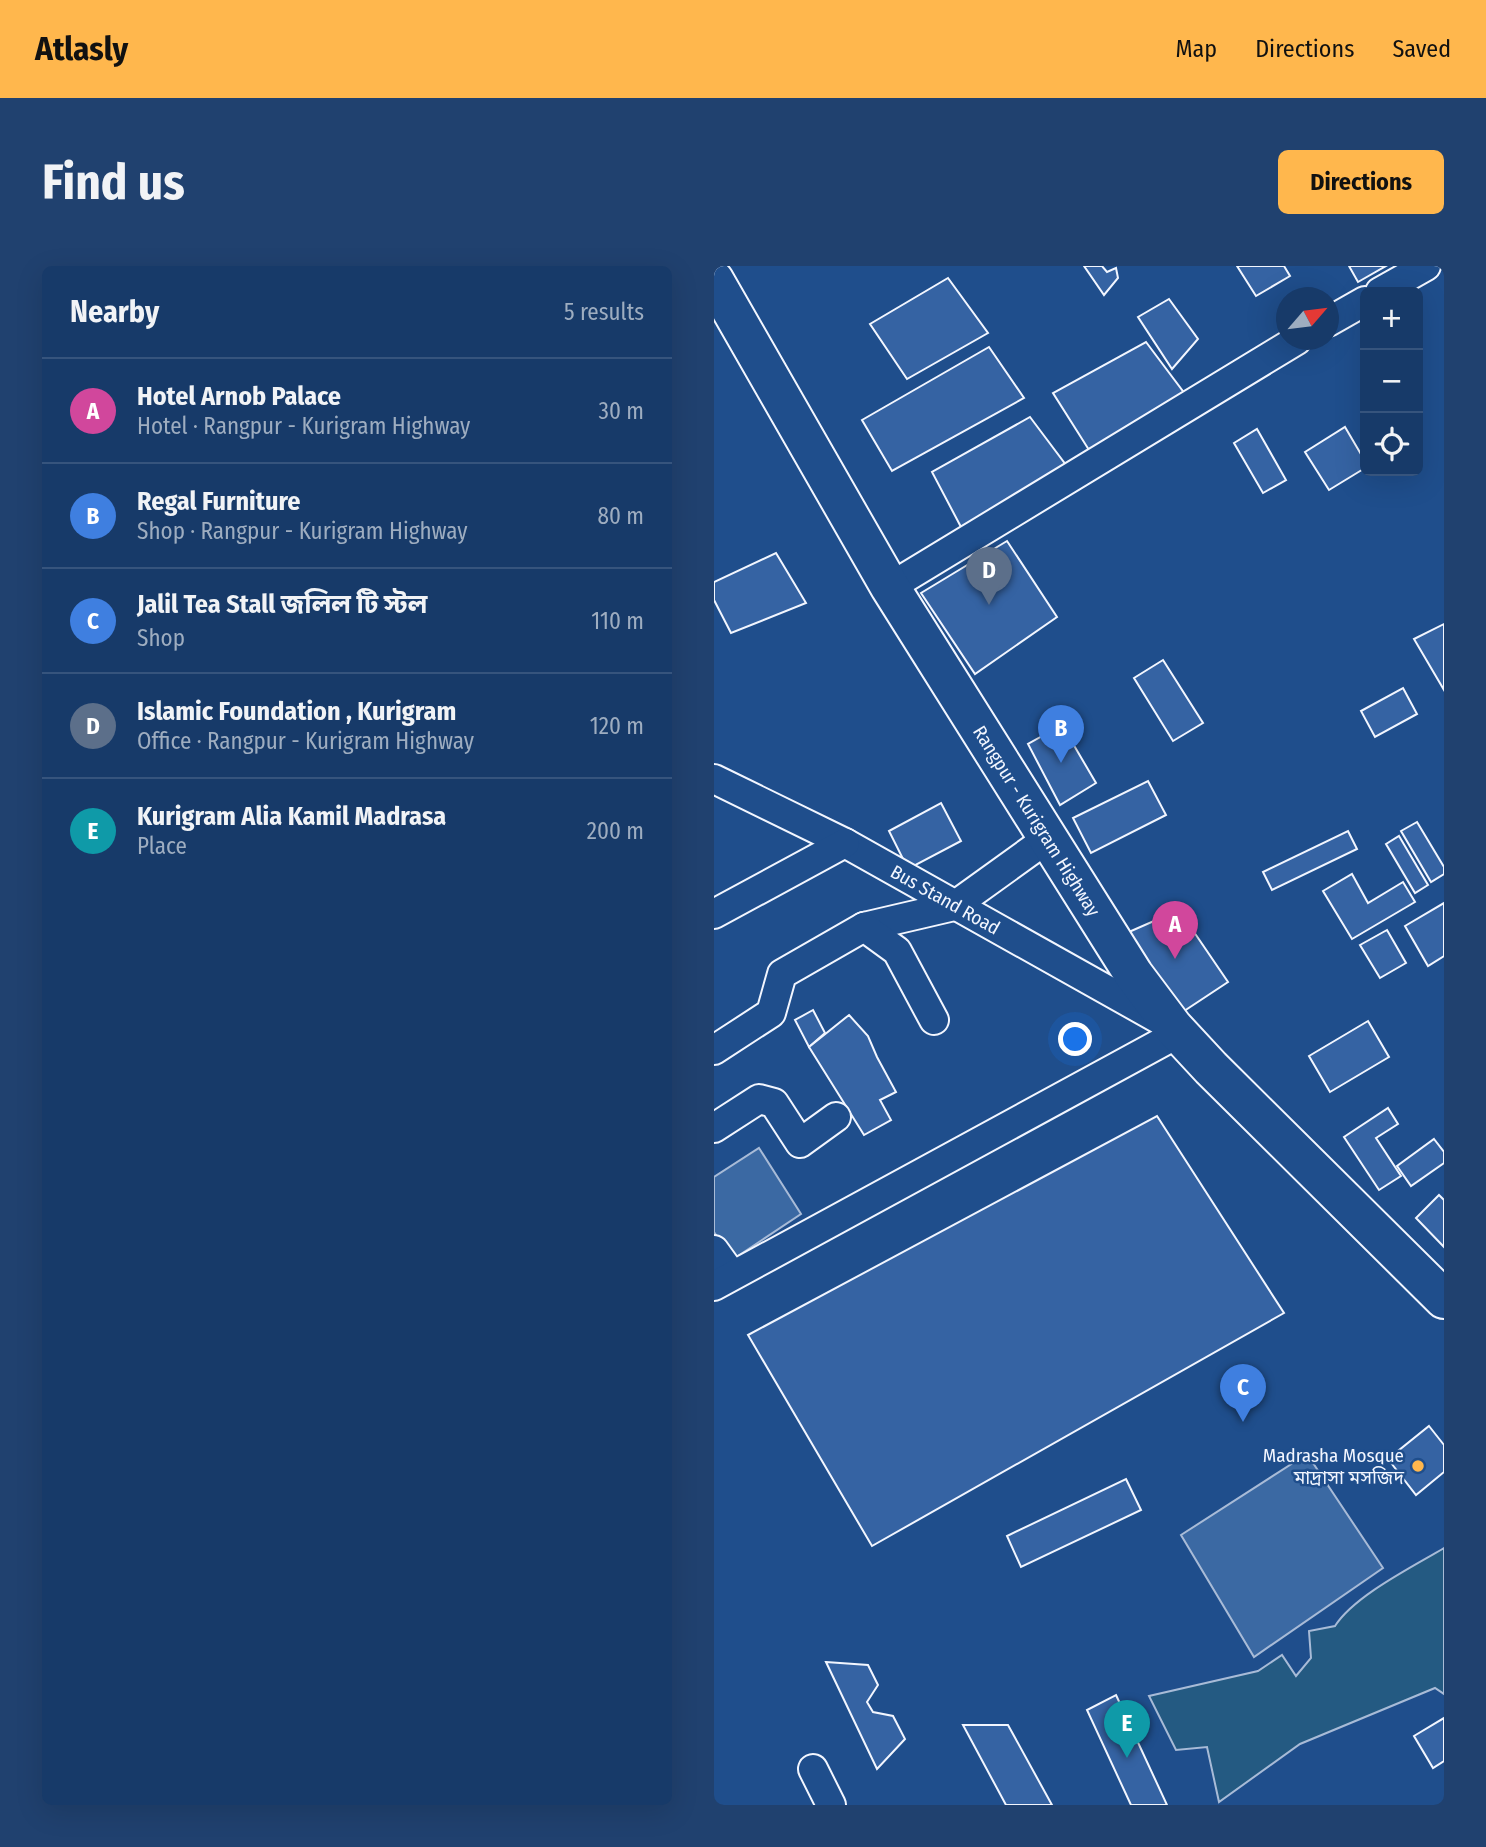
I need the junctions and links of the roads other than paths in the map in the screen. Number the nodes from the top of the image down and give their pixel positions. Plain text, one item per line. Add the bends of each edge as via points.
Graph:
1 (1426, 266) edge
2 (714, 280) edge
3 (1389, 287) edge
4 (1360, 304) edge
5 (1339, 315) edge
6 (1281, 350) edge
7 (890, 587) junction
8 (714, 779) edge
9 (1047, 839) junction
10 (845, 843) junction
11 (954, 906) junction
12 (714, 914) edge
13 (864, 927) junction
14 (934, 1020) dead end
15 (1176, 1030) junction
16 (714, 1050) edge
17 (836, 1117) dead end
18 (714, 1128) edge
19 (714, 1250) edge
20 (723, 1281) edge
21 (1444, 1299) edge
22 (813, 1769) dead end
23 (831, 1805) edge

1 - 3 street
2 - 7 highway, Rangpur - Kurigram Highway
4 - 5 street
6 - 7 street
7 - 9 highway, Rangpur - Kurigram Highway
8 - 10 street, Bus Stand Road
9 - 11 street
9 - 15 highway, Rangpur - Kurigram Highway via 1134,975
10 - 11 street, Bus Stand Road
10 - 12 street
11 - 13 street
11 - 15 street, Bus Stand Road
13 - 14 street via 897,951
13 - 16 street via 782,974 771,1013
15 - 20 street
15 - 21 highway, Rangpur - Kurigram Highway
17 - 18 street via 800,1143 774,1103 759,1100
19 - 20 street
22 - 23 street

